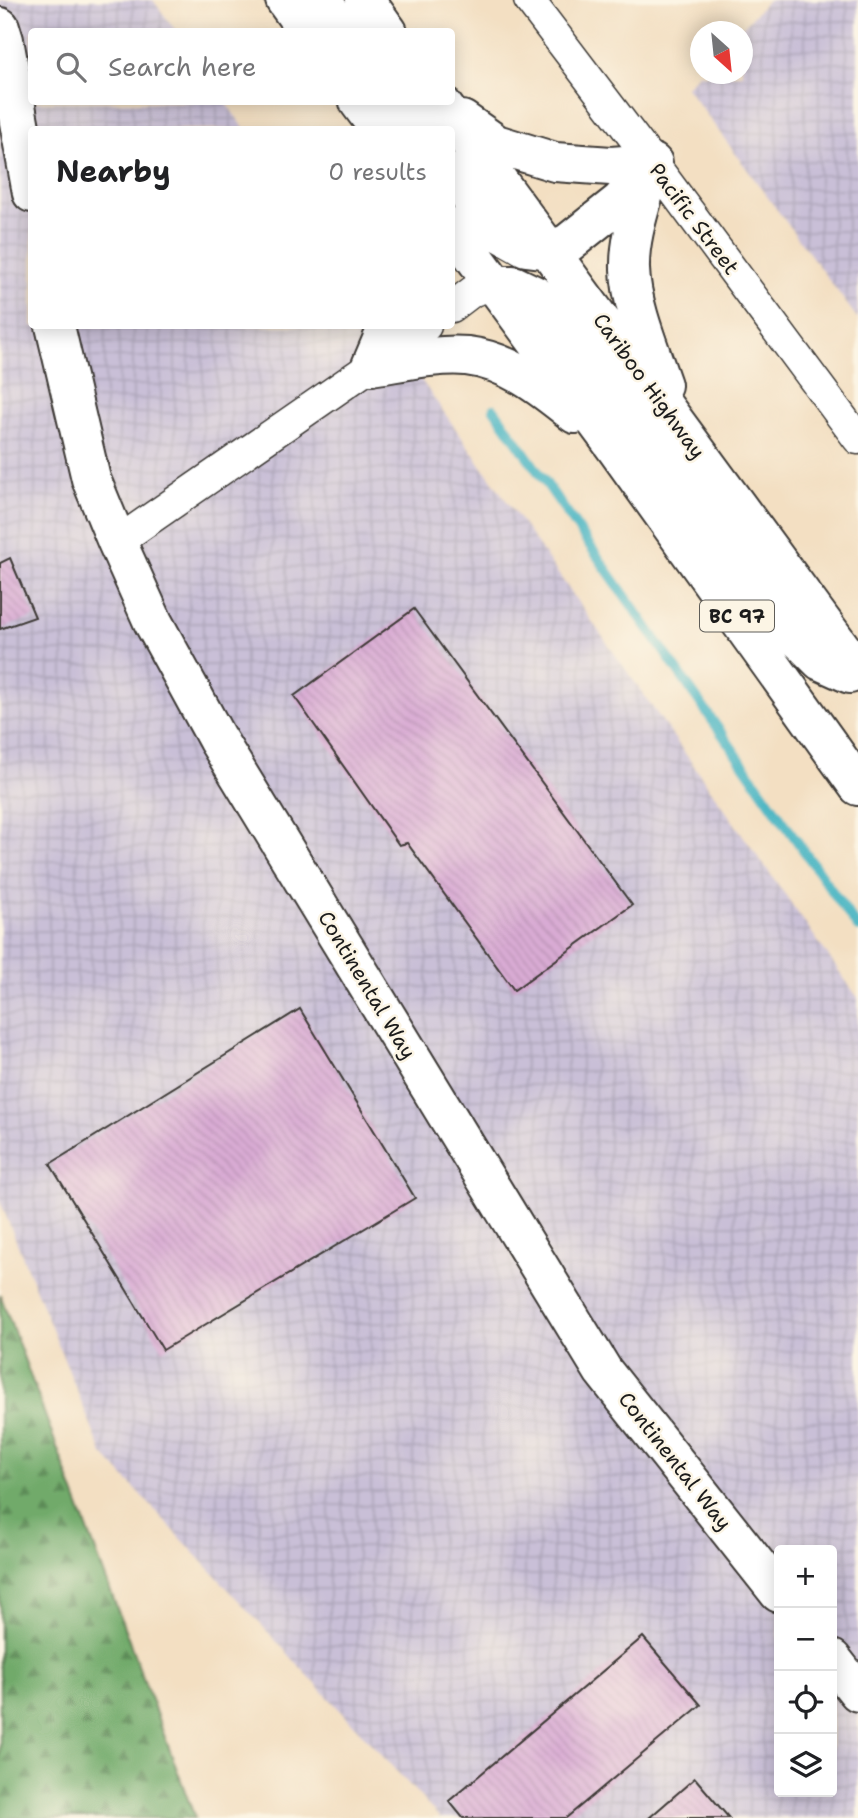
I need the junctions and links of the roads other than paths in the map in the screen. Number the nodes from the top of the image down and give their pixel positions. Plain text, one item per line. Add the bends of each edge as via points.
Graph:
1 (365, 0) edge
2 (528, 0) edge
3 (301, 14) edge
4 (0, 27) edge
5 (335, 28) edge
6 (385, 28) edge
7 (336, 105) edge
8 (361, 105) edge
9 (407, 105) edge
10 (435, 113) edge
11 (347, 126) edge
12 (377, 126) edge
13 (455, 137) edge
14 (653, 163) junction
15 (28, 171) edge
16 (455, 177) edge
17 (455, 231) edge
18 (550, 250) junction
19 (494, 285) junction
20 (455, 305) edge
21 (56, 329) edge
22 (387, 329) edge
23 (422, 329) edge
24 (371, 366) junction
25 (673, 419) junction
26 (858, 439) edge
27 (615, 447) junction
28 (117, 542) junction
29 (858, 671) edge
30 (858, 678) edge
31 (858, 786) edge
32 (774, 1587) edge
33 (837, 1665) edge
34 (858, 1692) edge

1 - 6 main road
2 - 14 street, Pacific Street
3 - 5 main road
4 - 15 main road
7 - 11 main road
8 - 12 main road
9 - 10 main road, Cariboo Highway
10 - 14 main road via 496,144 555,162
13 - 18 main road, Cariboo Highway / BC 97
14 - 18 main road via 621,201 567,244
14 - 25 main road via 633,236 630,268 633,296
14 - 26 street, Pacific Street
16 - 18 main road via 503,234 526,247
17 - 19 main road, BC 97
18 - 25 main road, Cariboo Highway / BC 97
19 - 20 street via 473,291
19 - 27 main road, BC 97
19 - 30 main road via 513,285 536,296 555,314 797,637 821,661
21 - 28 main road, Continental Way via 91,480
22 - 24 main road
23 - 24 street
24 - 27 main road via 467,356 493,363 542,388
24 - 28 street
25 - 29 main road, Cariboo Highway / BC 97
27 - 31 main road, BC 97
28 - 32 main road, Continental Way via 153,622 217,739 603,1371
33 - 34 main road

